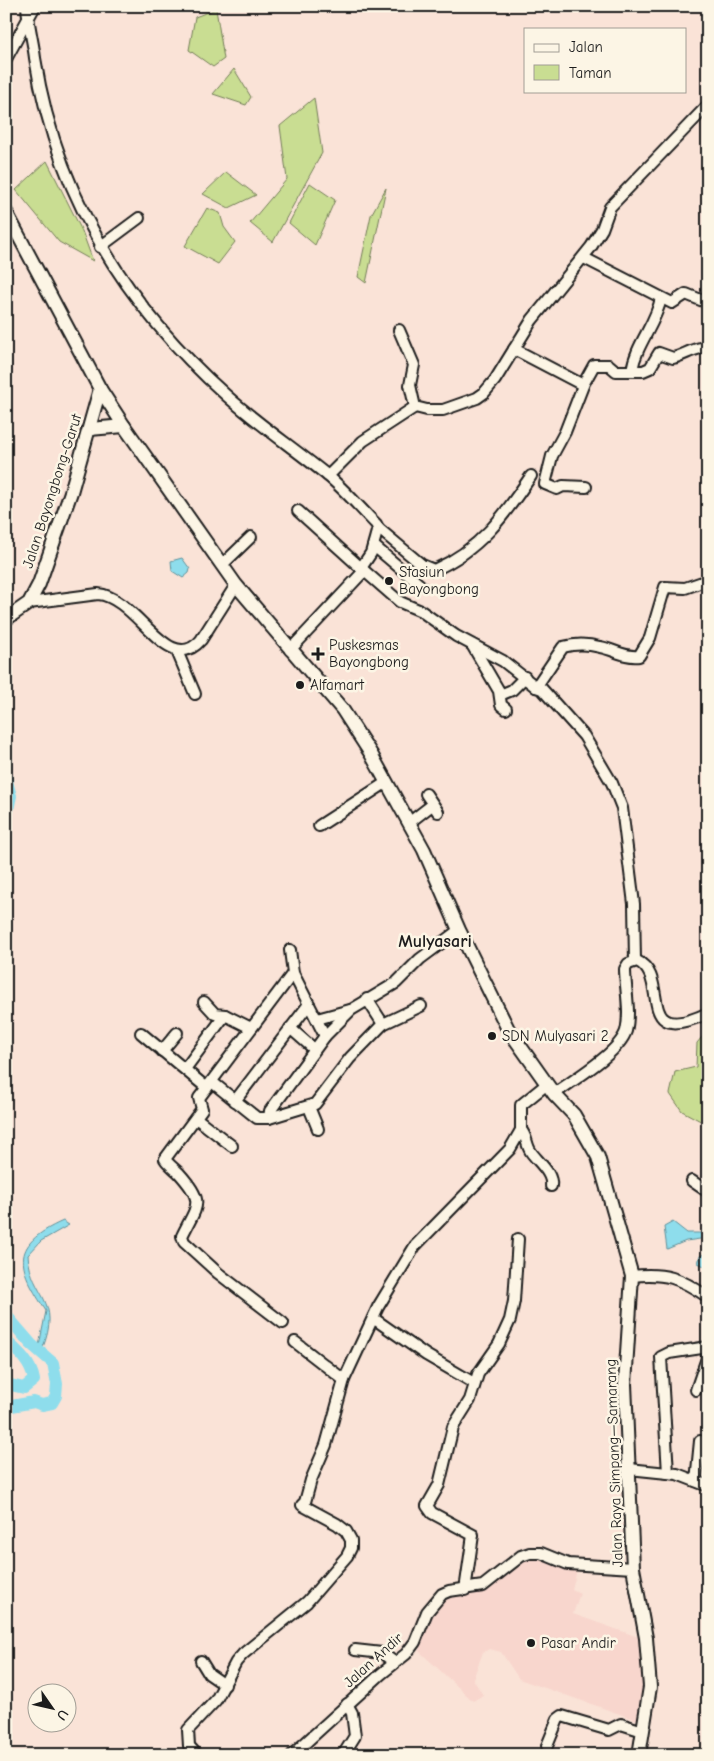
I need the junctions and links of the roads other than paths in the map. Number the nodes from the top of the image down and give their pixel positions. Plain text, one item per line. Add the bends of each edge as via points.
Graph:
1 (27, 6) edge
2 (35, 6) edge
3 (28, 17) junction
4 (6, 34) edge
5 (15, 40) junction
6 (6, 59) edge
7 (708, 105) edge
8 (6, 212) edge
9 (139, 218) dead end
10 (100, 246) junction
11 (584, 258) junction
12 (661, 298) junction
13 (708, 303) edge
14 (399, 330) dead end
15 (702, 348) dead end
16 (514, 349) junction
17 (632, 370) junction
18 (583, 385) junction
19 (100, 390) junction
20 (415, 407) junction
21 (124, 426) junction
22 (90, 429) junction
23 (328, 476) junction
24 (531, 476) dead end
25 (586, 487) dead end
26 (298, 510) dead end
27 (378, 528) junction
28 (251, 537) dead end
29 (374, 546) junction
30 (222, 565) junction
31 (363, 569) junction
32 (708, 580) edge
33 (236, 585) junction
34 (420, 585) dead end
35 (29, 603) junction
36 (6, 619) edge
37 (472, 645) junction
38 (290, 650) junction
39 (177, 651) junction
40 (525, 677) junction
41 (536, 687) junction
42 (195, 694) dead end
43 (500, 695) junction
44 (506, 709) dead end
45 (387, 782) junction
46 (426, 794) dead end
47 (410, 822) junction
48 (319, 826) dead end
49 (459, 930) junction
50 (290, 950) dead end
51 (635, 961) junction
52 (293, 973) junction
53 (367, 999) junction
54 (204, 1002) dead end
55 (309, 1004) junction
56 (421, 1006) dead end
57 (351, 1010) junction
58 (708, 1013) edge
59 (225, 1014) junction
60 (317, 1019) junction
61 (383, 1024) junction
62 (251, 1028) junction
63 (290, 1028) junction
64 (176, 1033) dead end
65 (141, 1034) dead end
66 (325, 1036) junction
67 (314, 1049) junction
68 (162, 1051) junction
69 (185, 1069) junction
70 (209, 1085) junction
71 (551, 1089) junction
72 (235, 1101) junction
73 (309, 1107) junction
74 (196, 1118) junction
75 (269, 1118) junction
76 (318, 1129) dead end
77 (520, 1130) junction
78 (232, 1146) dead end
79 (692, 1181) dead end
80 (552, 1186) dead end
81 (708, 1192) edge
82 (518, 1239) dead end
83 (632, 1276) junction
84 (708, 1297) edge
85 (708, 1305) edge
86 (708, 1311) edge
87 (373, 1318) junction
88 (283, 1323) dead end
89 (295, 1342) dead end
90 (708, 1347) edge
91 (708, 1355) edge
92 (344, 1380) junction
93 (474, 1383) junction
94 (696, 1390) dead end
95 (700, 1441) dead end
96 (629, 1469) junction
97 (668, 1473) junction
98 (696, 1481) junction
99 (708, 1486) edge
100 (633, 1568) junction
101 (465, 1590) junction
102 (355, 1650) dead end
103 (201, 1661) dead end
104 (394, 1662) junction
105 (225, 1685) junction
106 (347, 1704) junction
107 (643, 1731) junction
108 (547, 1746) dead end
109 (197, 1755) edge
110 (292, 1755) edge
111 (342, 1755) edge
112 (639, 1755) edge

1 - 3 street
2 - 3 street
3 - 5 street
3 - 10 street via 53,138
4 - 5 street
5 - 6 street
7 - 11 street via 610,207 602,229
8 - 19 main road, Jalan Raya Simpang—Samarang
9 - 10 street
10 - 23 street via 143,309 184,354 226,396
11 - 12 street
11 - 16 street via 532,320
12 - 13 street via 672,303 681,296 691,295
12 - 17 street
14 - 20 street via 414,365 410,385
15 - 17 street via 690,353 682,352 672,358 659,353 648,370
16 - 18 street
16 - 20 street via 495,380 477,398 439,411
17 - 18 street via 616,371 609,366 594,365
18 - 25 street via 552,456 545,484 557,489 563,486
19 - 21 main road, Jalan Raya Simpang—Samarang
19 - 22 main road, Jalan Bayongbong-Garut
20 - 23 street via 363,442
21 - 22 main road
21 - 30 main road, Jalan Raya Simpang—Samarang
22 - 35 main road, Jalan Bayongbong-Garut via 48,560
23 - 27 street
24 - 27 street via 495,527 470,548 434,570 422,565
26 - 31 street
27 - 29 street
28 - 30 street
29 - 31 street
29 - 34 street
30 - 33 main road, Jalan Raya Simpang—Samarang
31 - 37 street via 400,602 421,611
31 - 38 street
32 - 41 street via 685,588 664,588 650,638 639,656 628,656 599,646 563,647
33 - 38 main road, Jalan Raya Simpang—Samarang
33 - 39 street via 194,648
35 - 36 main road
35 - 39 street via 98,594 114,597 161,641
37 - 40 street via 504,661
37 - 43 street
38 - 45 main road, Jalan Raya Simpang—Samarang via 342,709
39 - 42 street
40 - 41 street
40 - 43 street via 512,690
41 - 51 street via 542,689 584,736 612,782 622,808 634,904
43 - 44 street via 501,704
45 - 47 main road, Jalan Raya Simpang—Samarang
45 - 48 street
46 - 47 street via 435,808
47 - 49 main road, Jalan Raya Simpang—Samarang
49 - 53 street via 420,959 396,983
49 - 71 main road, Jalan Raya Simpang—Samarang via 508,1029
50 - 52 street
51 - 58 street via 648,970 658,1012 664,1019 676,1022
51 - 71 street via 625,969 627,1021 622,1039 590,1067
52 - 55 street
52 - 62 street
53 - 57 street
53 - 61 street
54 - 59 street via 215,1014
55 - 60 street
55 - 63 street
56 - 61 street
57 - 60 street
57 - 66 street
59 - 62 street
59 - 69 street
60 - 66 street
61 - 73 street
62 - 70 street
63 - 67 street
63 - 72 street
64 - 68 street
65 - 68 street
66 - 67 street
67 - 75 street via 270,1111
68 - 69 street
69 - 70 street
70 - 72 street
70 - 74 street via 199,1098 202,1109
71 - 77 street via 521,1105
71 - 83 main road, Jalan Raya Simpang—Samarang via 574,1115 598,1157
72 - 75 street via 257,1118
73 - 75 street
73 - 76 street
74 - 78 street
74 - 88 street via 165,1158 196,1198 196,1212 183,1239 218,1273
77 - 80 street via 551,1179
77 - 87 street via 510,1149 415,1246
79 - 81 street
82 - 93 street via 510,1320
83 - 84 street via 668,1276 685,1282
83 - 96 main road, Jalan Raya Simpang—Samarang via 625,1361
85 - 86 street
87 - 92 street
87 - 93 street
89 - 92 street
90 - 97 street via 661,1357
91 - 94 street
92 - 105 street via 326,1445 302,1505 342,1528 351,1540 351,1548 306,1602 243,1654
93 - 101 street via 470,1400 453,1427 439,1485 427,1506 432,1513 473,1535
95 - 98 street
96 - 97 street
96 - 100 main road, Jalan Raya Simpang—Samarang
97 - 98 street
98 - 99 street
100 - 101 street, Jalan Andir via 568,1564 541,1553 530,1553 521,1556 483,1586
100 - 107 main road, Jalan Raya Simpang—Samarang via 649,1666 650,1687
101 - 104 street, Jalan Andir via 449,1591 435,1601 427,1612 416,1642
102 - 104 street via 382,1653
103 - 105 street via 209,1674
104 - 106 street, Jalan Andir
105 - 109 street via 216,1700 188,1730 188,1746
106 - 110 street, Jalan Andir
106 - 111 street via 352,1713 355,1736
107 - 108 street via 621,1724 608,1730 562,1716
107 - 112 main road, Jalan Raya Simpang—Samarang

